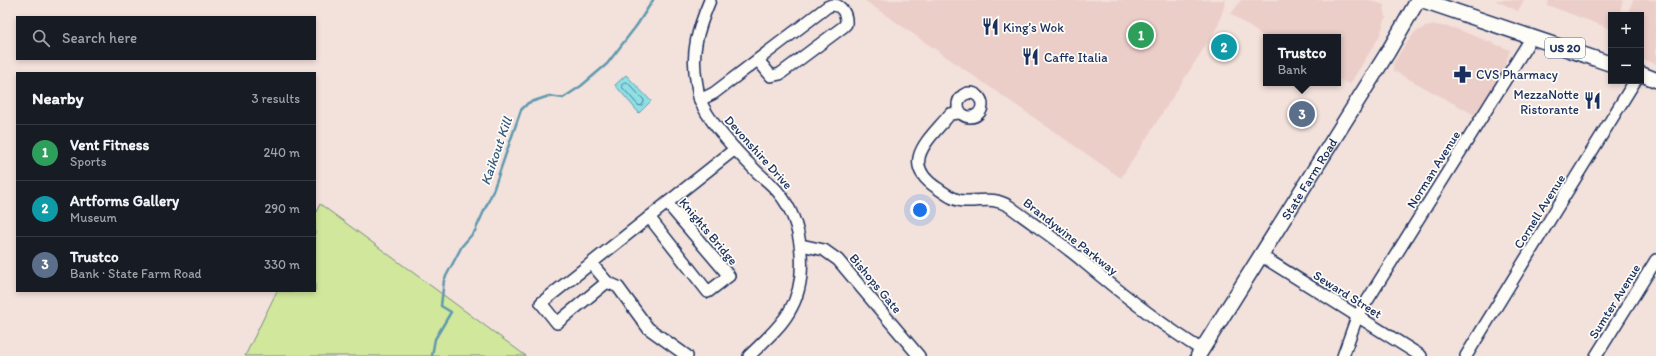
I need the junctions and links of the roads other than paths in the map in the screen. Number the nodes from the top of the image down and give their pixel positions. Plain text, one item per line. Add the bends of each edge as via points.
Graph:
1 (710, 0) edge
2 (1418, 0) edge
3 (1422, 0) edge
4 (1532, 37) junction
5 (758, 60) junction
6 (1608, 63) edge
7 (1644, 75) edge
8 (1656, 80) edge
9 (1633, 84) edge
10 (700, 100) junction
11 (959, 113) dead end
12 (735, 149) junction
13 (667, 203) junction
14 (649, 217) junction
15 (801, 245) junction
16 (1260, 255) junction
17 (1656, 260) edge
18 (591, 263) junction
19 (607, 282) junction
20 (1357, 317) junction
21 (1200, 353) edge
22 (687, 356) edge
23 (749, 356) edge
24 (919, 356) edge
25 (1343, 356) edge
26 (1421, 356) edge
27 (1466, 356) edge
28 (1596, 356) edge

1 - 10 street, Devonshire Drive via 695,45 694,69
2 - 16 main road, State Farm Road
3 - 4 main road, US 20
4 - 6 main road, US 20
4 - 20 street, Norman Avenue
5 - 5 street via 771,76 780,74 843,27 846,24 845,14 836,5 827,7
5 - 10 street via 714,93
7 - 8 main road
9 - 27 street, Cornell Avenue
10 - 12 street, Devonshire Drive via 711,119
11 - 21 street, Brandywine Parkway via 950,114 920,153 918,166 932,185 958,200 991,200 1009,206
12 - 13 street, Knights Bridge
12 - 15 street, Devonshire Drive via 777,190 788,205
13 - 14 street, Knights Bridge
13 - 14 street, Knights Bridge via 729,276 708,292
14 - 18 street, Knights Bridge
15 - 23 street, Devonshire Drive via 800,280 794,303 777,328
15 - 24 street, Bishops Gate via 824,250 838,260
16 - 20 street, Seward Street
16 - 21 main road, State Farm Road
17 - 28 street, Sumter Avenue
18 - 19 street
18 - 19 street, Knights Bridge via 541,302 557,323
19 - 22 street via 618,287 648,328
20 - 25 street, Norman Avenue
20 - 26 street, Seward Street

